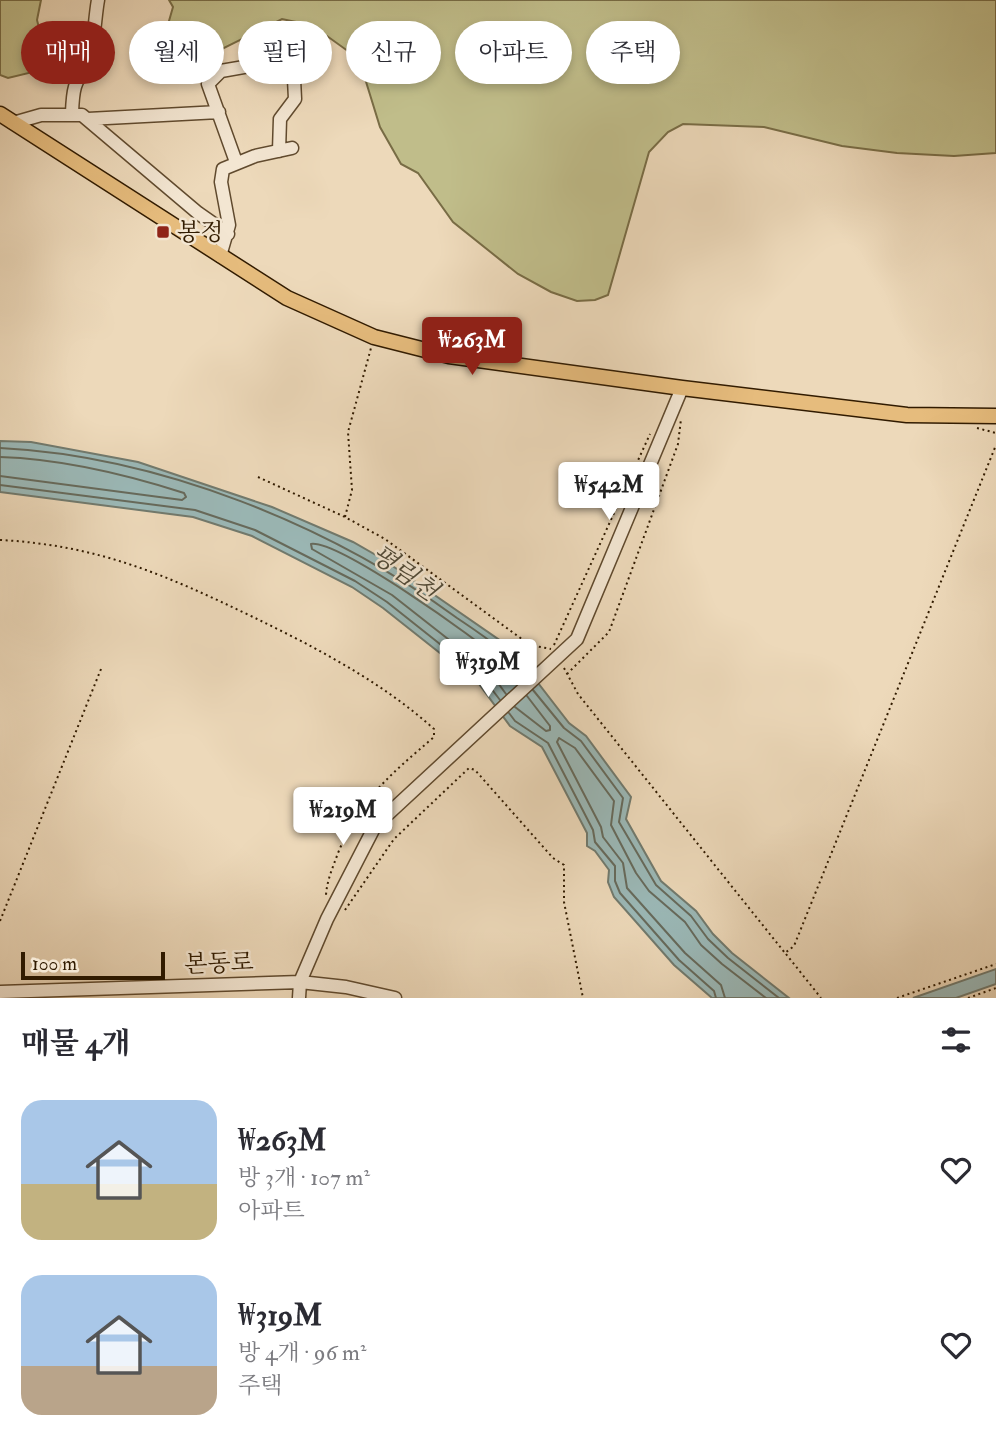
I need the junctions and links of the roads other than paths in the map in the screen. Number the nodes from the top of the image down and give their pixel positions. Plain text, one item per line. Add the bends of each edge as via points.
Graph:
1 (98, 0) edge
2 (238, 68) edge
3 (294, 84) edge
4 (219, 112) junction
5 (72, 113) junction
6 (4, 118) edge
7 (88, 118) junction
8 (236, 162) junction
9 (228, 234) junction
10 (220, 256) junction
11 (682, 388) junction
12 (996, 416) edge
13 (300, 982) junction
14 (198, 985) junction
15 (0, 992) edge
16 (30, 995) edge
17 (382, 996) edge
18 (200, 998) edge
19 (299, 998) edge
20 (395, 998) edge

1 - 5 street via 88,60 73,90
2 - 4 street via 221,71 208,84
3 - 8 street via 295,99 280,119 286,149
4 - 7 street
4 - 8 street
5 - 6 street
5 - 7 street
6 - 10 main road
7 - 9 street
8 - 9 street via 221,174
9 - 10 street
10 - 11 main road via 314,312 374,337 489,362
11 - 12 main road via 907,415
11 - 13 street via 577,639 375,827
13 - 14 street, 본동로
13 - 17 street, 본동로
13 - 19 street
14 - 16 street, 본동로
14 - 18 street
15 - 16 street, 본동로
17 - 20 street, 본동로

